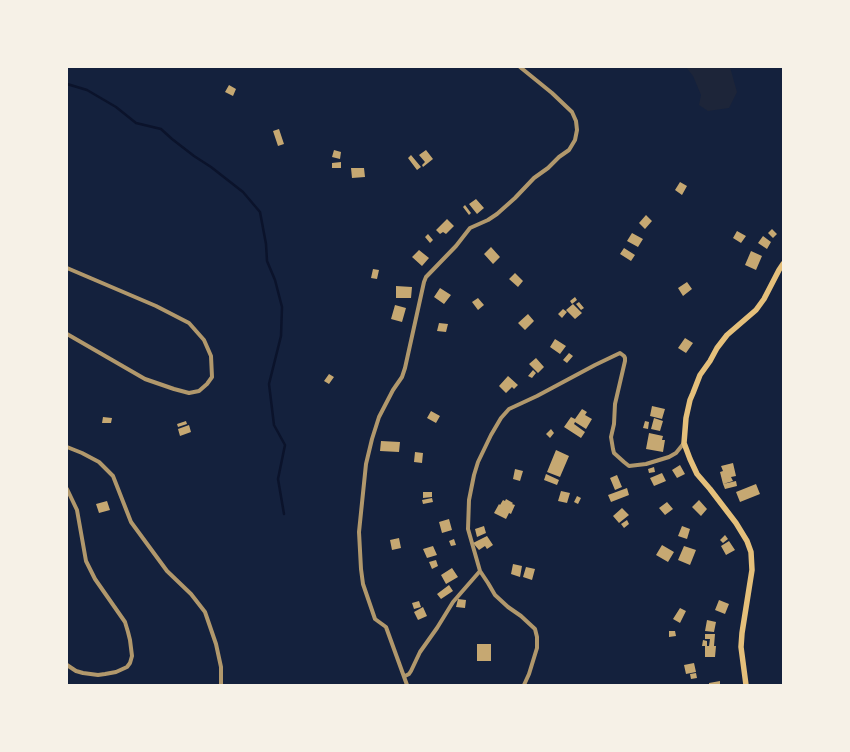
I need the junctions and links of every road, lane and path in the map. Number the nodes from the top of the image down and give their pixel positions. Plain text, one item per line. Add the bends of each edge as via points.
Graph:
1 (520, 67) edge
2 (783, 264) edge
3 (67, 268) edge
4 (67, 334) edge
5 (684, 443) junction
6 (67, 447) edge
7 (67, 490) edge
8 (480, 571) junction
9 (67, 665) edge
10 (404, 676) junction
11 (222, 685) edge
12 (407, 685) edge
13 (524, 685) edge
14 (746, 685) edge

1 - 10 street via 572,112 577,130 575,140 569,150 534,178 497,214 470,228 426,277 405,368 379,417 366,464 359,532 360,568 375,619 386,627
2 - 5 main road via 756,310 728,335 700,375 690,400
3 - 4 street via 189,323 204,340 211,356 212,377 199,391 189,393 174,389 145,379
5 - 8 street via 676,453 646,464 629,466 614,453 611,437 615,404 625,361 620,353 509,409 500,418 478,462 470,495 468,529
5 - 14 main road via 697,474 736,523 751,552 752,570 741,647
6 - 11 street via 99,462 113,476 131,522 167,571 205,612 216,644
7 - 9 street via 77,510 86,561 95,579 125,622 132,656 127,667 98,675 76,671
8 - 10 street via 453,602 420,652 410,674
8 - 13 street via 495,595 535,629 537,648
10 - 12 street

